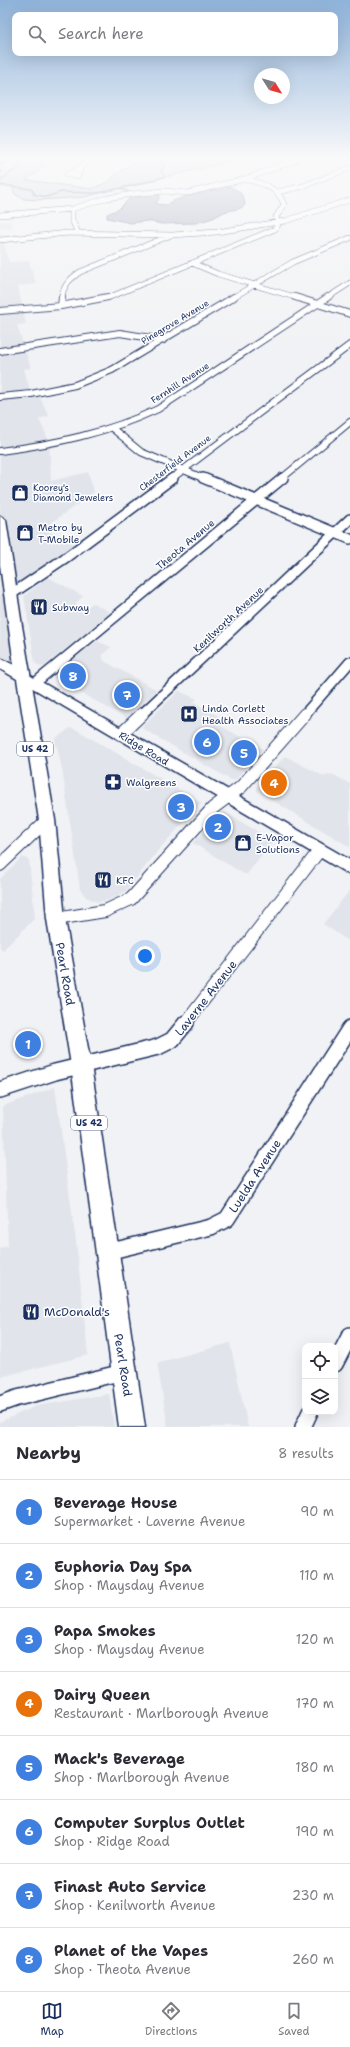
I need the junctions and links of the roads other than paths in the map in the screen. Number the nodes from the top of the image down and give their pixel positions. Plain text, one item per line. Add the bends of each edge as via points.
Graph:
1 (75, 227) edge
2 (250, 227) edge
3 (278, 227) edge
4 (78, 233) junction
5 (173, 235) junction
6 (350, 238) edge
7 (0, 240) edge
8 (192, 263) junction
9 (350, 283) edge
10 (254, 284) junction
11 (317, 304) junction
12 (61, 306) junction
13 (0, 311) edge
14 (350, 314) edge
15 (163, 340) junction
16 (350, 345) edge
17 (0, 351) edge
18 (0, 397) edge
19 (350, 422) edge
20 (113, 429) junction
21 (0, 451) edge
22 (182, 470) junction
23 (256, 500) junction
24 (350, 519) edge
25 (0, 520) edge
26 (336, 533) junction
27 (350, 539) edge
28 (10, 595) junction
29 (350, 662) edge
30 (0, 663) edge
31 (29, 680) junction
32 (122, 734) junction
33 (228, 798) junction
34 (47, 820) junction
35 (319, 851) junction
36 (0, 865) edge
37 (350, 868) edge
38 (56, 919) junction
39 (350, 1028) edge
40 (81, 1065) junction
41 (0, 1090) edge
42 (106, 1252) junction
43 (350, 1335) edge
44 (338, 1358) edge
45 (123, 1372) junction
46 (0, 1404) edge
47 (309, 1415) edge
48 (132, 1427) edge
49 (303, 1427) edge

1 - 4 street
2 - 5 street
3 - 8 street
4 - 5 street
4 - 7 street
5 - 12 street via 80,272 70,279 63,289
6 - 10 street, Pinegrove Avenue via 293,262
8 - 10 street
8 - 12 street via 110,297
9 - 11 street, Fernhill Avenue
10 - 11 street
10 - 15 street, Pinegrove Avenue
11 - 14 street
11 - 20 street, Fernhill Avenue via 158,409
12 - 13 street
15 - 17 street via 120,333
15 - 18 street, Pinegrove Avenue via 112,370 88,380 52,390
16 - 22 street, Chesterfield Avenue
19 - 23 street, Theota Avenue
20 - 21 street, Fernhill Avenue via 57,444
20 - 22 street via 141,452
22 - 23 street
22 - 28 street, Chesterfield Avenue via 68,556
23 - 26 street
23 - 31 street, Theota Avenue
24 - 26 street, Kenilworth Avenue
25 - 28 main road, Pearl Road / US 42
26 - 27 street
26 - 32 street, Kenilworth Avenue
28 - 31 main road, Pearl Road / US 42
29 - 33 street via 241,787
30 - 31 main road, Ridge Road
31 - 32 main road, Ridge Road
31 - 34 main road, Pearl Road / US 42
32 - 33 main road, Ridge Road
33 - 35 main road, Ridge Road
33 - 38 street via 213,808 126,902 107,910
34 - 36 street
34 - 38 main road, Pearl Road / US 42
35 - 37 main road, Ridge Road
35 - 40 street, Laverne Avenue via 172,1040 160,1048
38 - 40 main road, Pearl Road / US 42
39 - 42 street, Luelda Avenue via 227,1219 212,1228
40 - 41 street, Laverne Avenue
40 - 42 main road, Pearl Road / US 42
42 - 45 main road, Pearl Road / US 42
43 - 44 street
45 - 46 street
45 - 48 main road, Pearl Road / US 42
47 - 49 street

